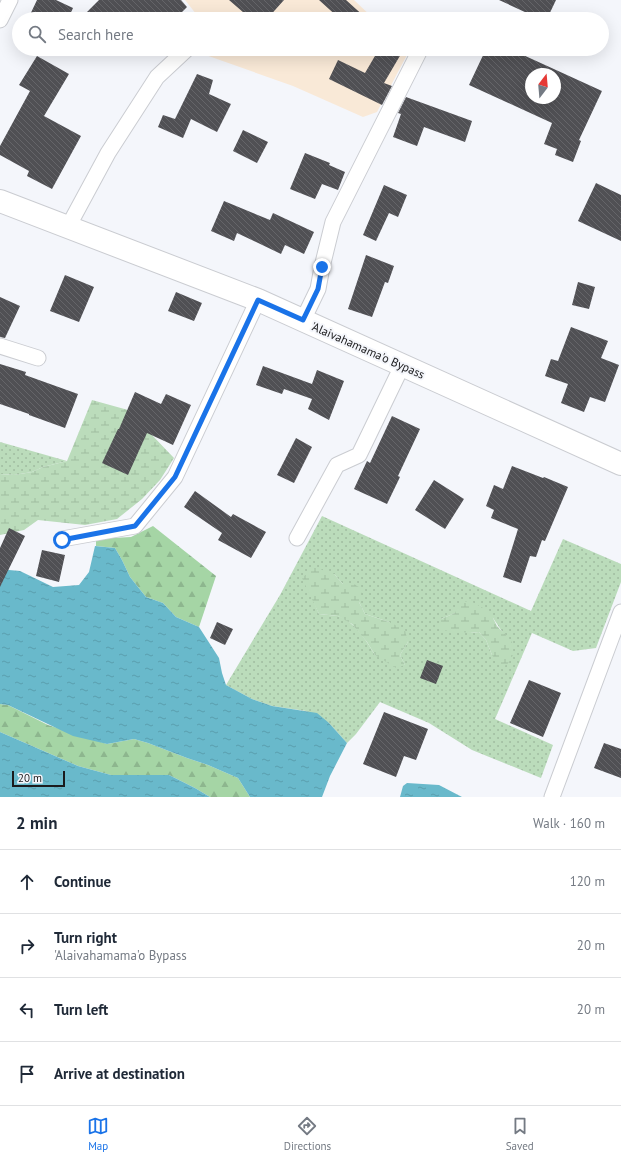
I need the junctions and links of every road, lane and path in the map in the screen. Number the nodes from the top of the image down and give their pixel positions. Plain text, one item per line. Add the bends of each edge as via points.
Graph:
1 (10, 0) edge
2 (0, 20) edge
3 (180, 56) edge
4 (417, 56) edge
5 (0, 200) edge
6 (68, 227) junction
7 (258, 300) junction
8 (303, 320) junction
9 (0, 346) edge
10 (38, 358) dead end
11 (402, 366) junction
12 (621, 464) edge
13 (297, 538) dead end
14 (62, 540) dead end
15 (621, 612) edge
16 (552, 797) edge

1 - 2 street
3 - 6 street via 157,77 108,154
4 - 8 street via 333,222 318,289
5 - 6 main road, 'Alaivahamama'o Bypass
6 - 7 main road, 'Alaivahamama'o Bypass
7 - 8 main road, 'Alaivahamama'o Bypass
7 - 14 street via 175,477 135,526
8 - 11 main road, 'Alaivahamama'o Bypass
9 - 10 street
11 - 12 main road, 'Alaivahamama'o Bypass
11 - 13 street via 359,455 337,465
15 - 16 street

